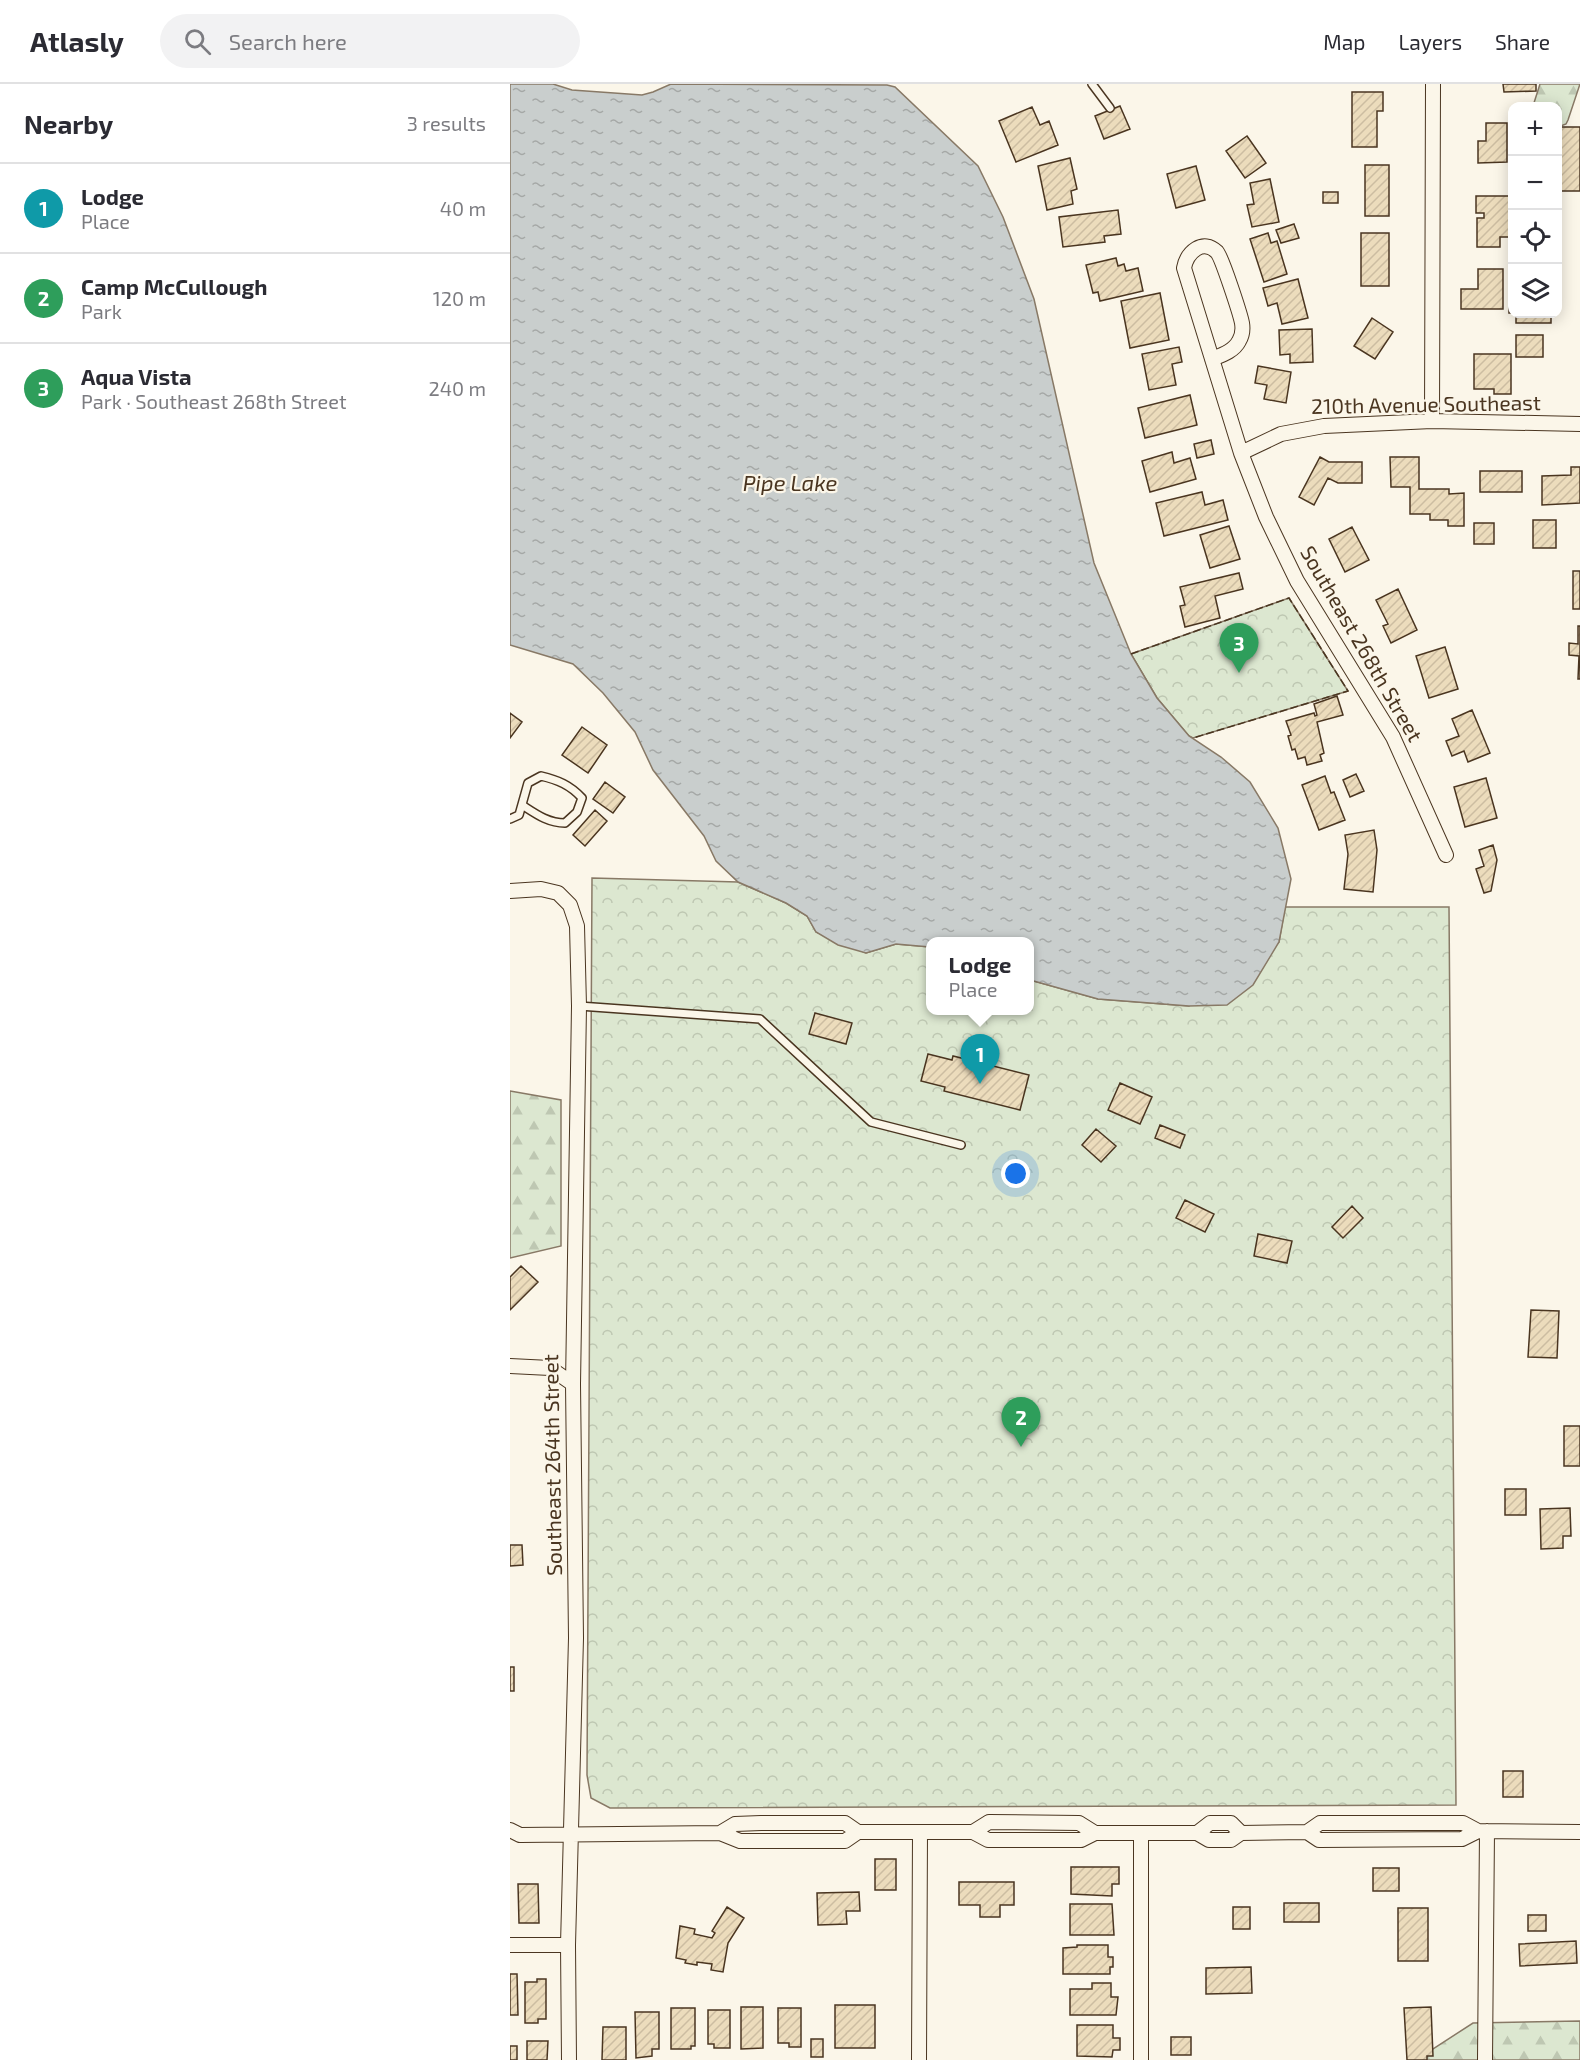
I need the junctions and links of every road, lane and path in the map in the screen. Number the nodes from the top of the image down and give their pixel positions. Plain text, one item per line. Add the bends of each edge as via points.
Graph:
1 (1092, 84) edge
2 (1432, 84) edge
3 (1110, 108) dead end
4 (1212, 359) junction
5 (1432, 421) junction
6 (1580, 423) edge
7 (1241, 453) junction
8 (522, 805) junction
9 (510, 819) edge
10 (1446, 855) dead end
11 (510, 891) edge
12 (579, 1006) junction
13 (961, 1145) dead end
14 (510, 1366) edge
15 (573, 1384) junction
16 (1483, 1831) junction
17 (920, 1832) junction
18 (1580, 1832) edge
19 (1140, 1833) junction
20 (570, 1835) junction
21 (513, 1836) edge
22 (568, 1945) junction
23 (510, 1946) edge
24 (569, 2060) edge
25 (919, 2060) edge
26 (1141, 2060) edge
27 (1485, 2060) edge

1 - 3 lane
2 - 5 street
4 - 4 street, Southeast 268th Street via 1184,268 1187,255 1199,247 1209,247 1220,256 1242,323 1237,345
4 - 7 street, Southeast 268th Street
5 - 6 street, 210th Avenue Southeast
5 - 7 street, 210th Avenue Southeast via 1303,429 1281,434
7 - 10 street, Southeast 268th Street via 1297,581 1393,737
8 - 8 lane via 528,783 541,776 574,789 582,798 577,812 565,823 543,819
8 - 9 lane via 519,815
11 - 12 street, Southeast 264th Street via 558,893 574,911
12 - 13 lane via 760,1018 871,1122
12 - 15 street, Southeast 264th Street
14 - 15 street via 550,1368
15 - 20 street, Southeast 264th Street via 576,1638
16 - 18 street
16 - 19 street via 1463,1823 1320,1822 1307,1832 1241,1833 1230,1823 1210,1823 1197,1833
16 - 27 street
17 - 19 street via 973,1832 989,1822 1078,1823 1095,1833
17 - 20 street via 858,1832 845,1823 761,1823 735,1824 720,1833
17 - 25 street
19 - 26 street
20 - 21 street
20 - 22 street, Southeast 264th Street
22 - 23 street
22 - 24 street, Southeast 264th Street

